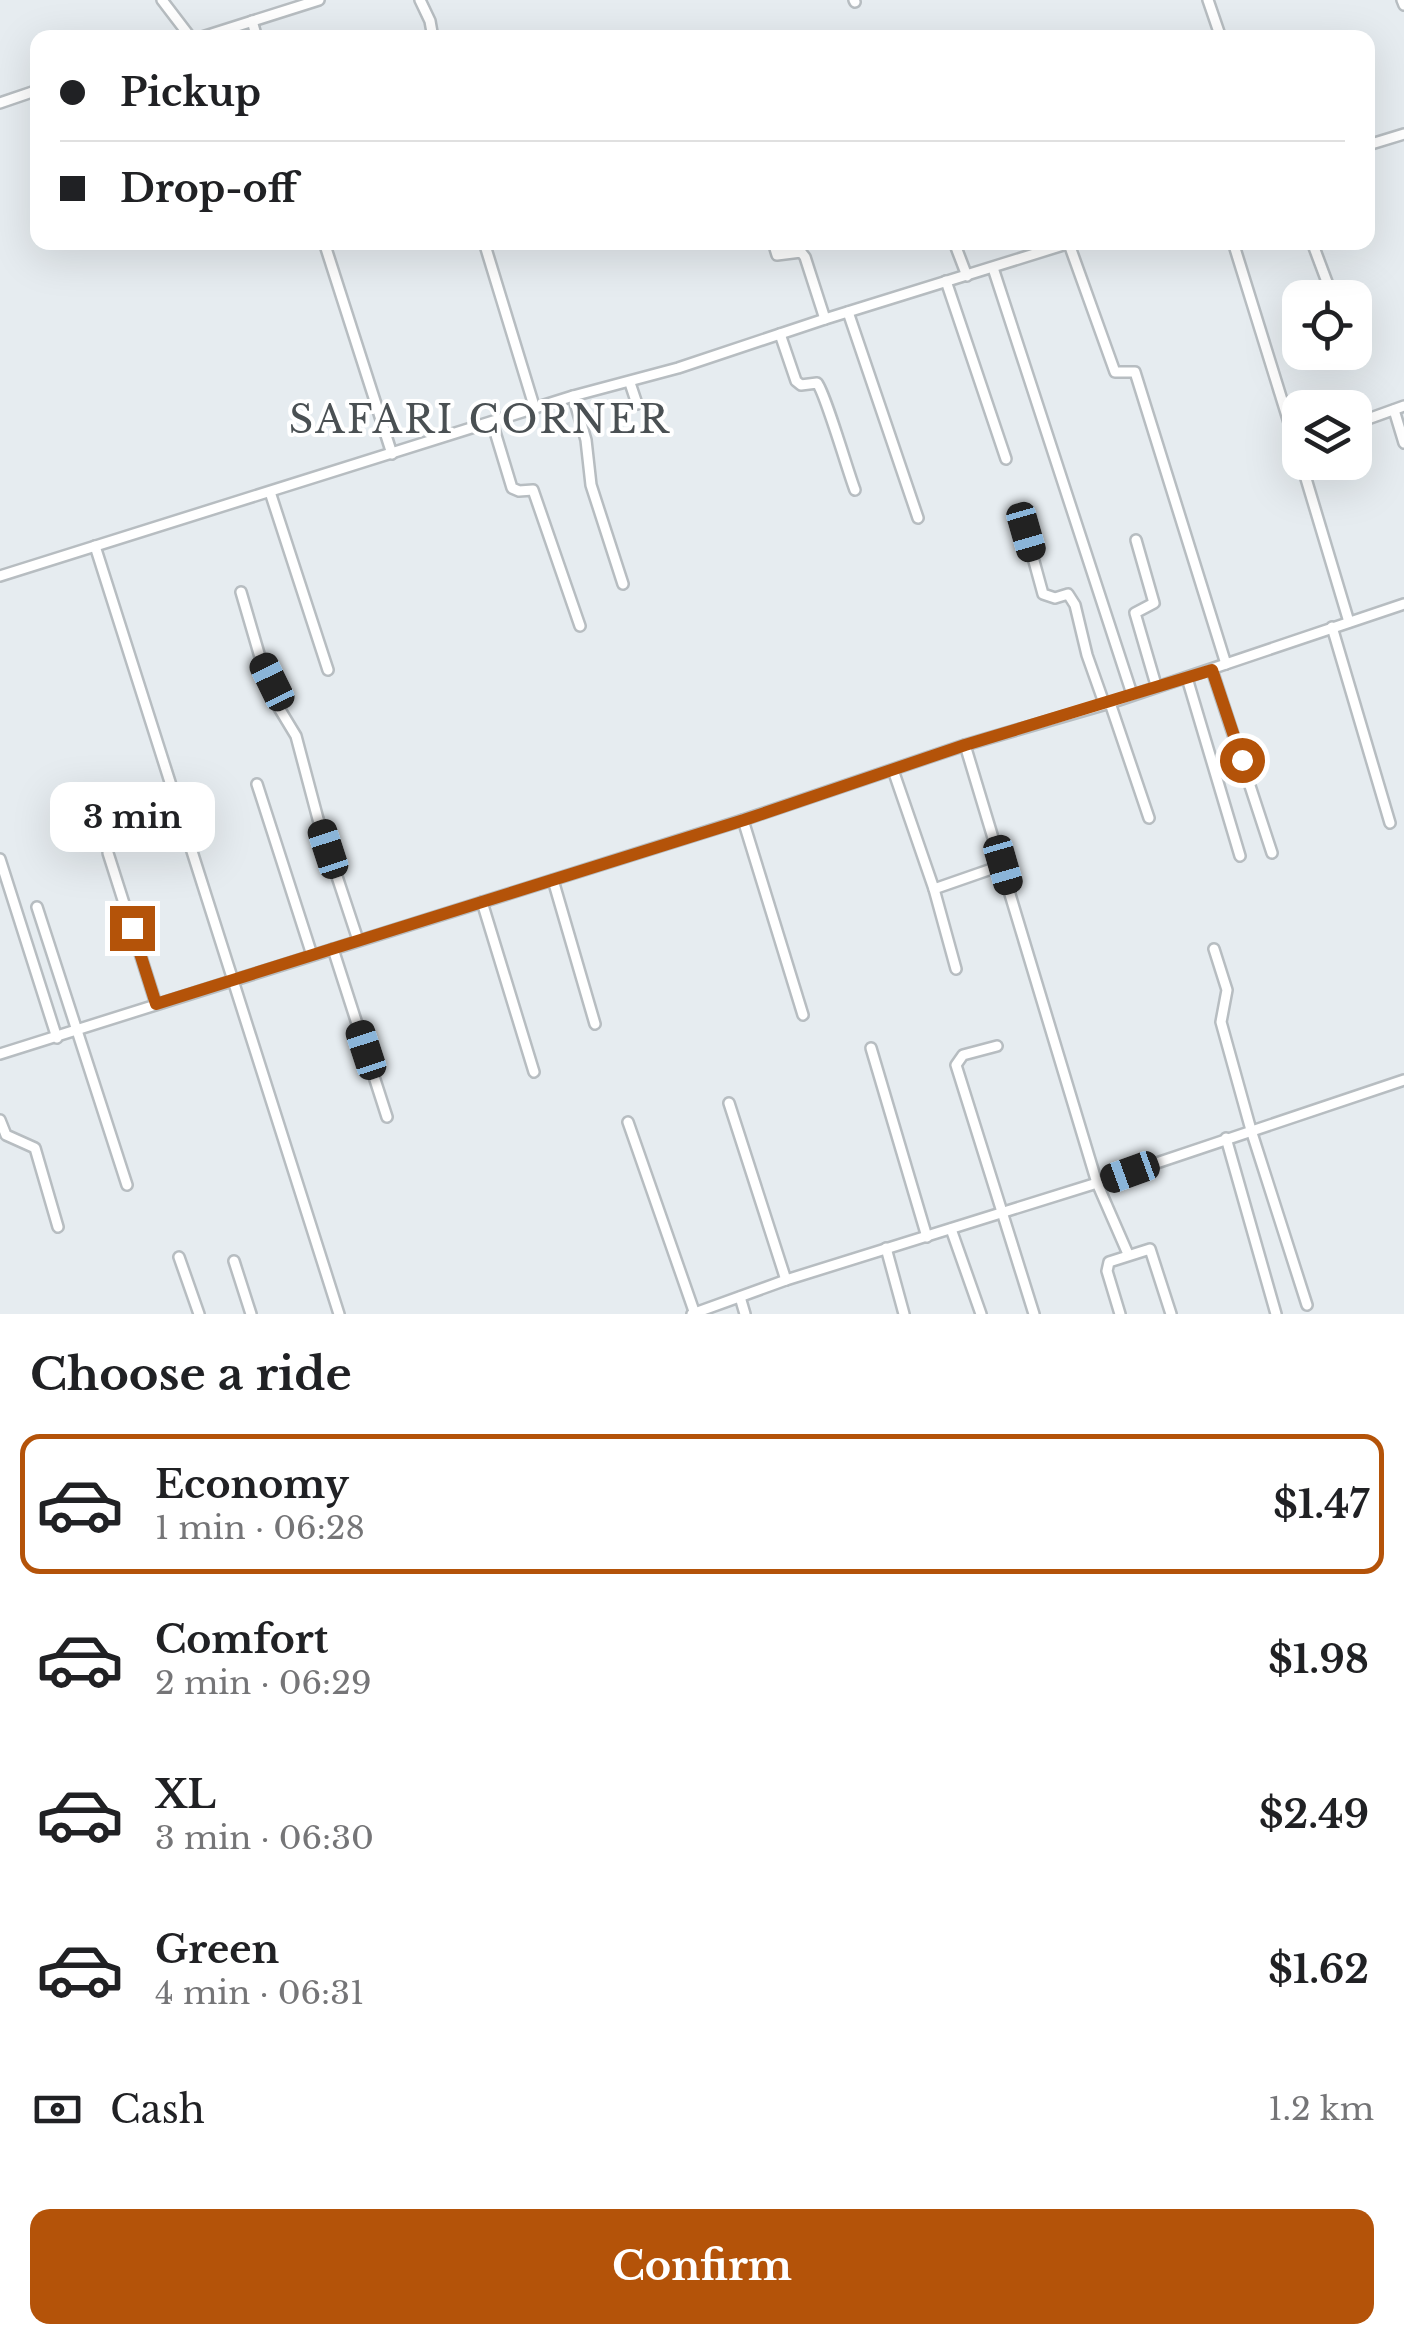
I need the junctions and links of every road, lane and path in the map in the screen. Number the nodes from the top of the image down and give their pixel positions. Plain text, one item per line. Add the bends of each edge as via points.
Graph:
1 (162, 0) edge
2 (318, 0) edge
3 (420, 0) edge
4 (1208, 0) edge
5 (252, 21) junction
6 (184, 30) edge
7 (224, 30) edge
8 (255, 30) edge
9 (432, 30) edge
10 (1217, 30) edge
11 (30, 93) edge
12 (0, 103) edge
13 (1404, 134) edge
14 (1375, 143) edge
15 (327, 250) edge
16 (486, 250) edge
17 (775, 250) edge
18 (957, 250) edge
19 (1030, 250) edge
20 (1073, 250) edge
21 (1235, 250) edge
22 (1315, 250) edge
23 (994, 268) junction
24 (967, 276) junction
25 (1326, 280) edge
26 (946, 281) junction
27 (848, 312) junction
28 (825, 319) junction
29 (780, 334) junction
30 (630, 383) junction
31 (573, 396) junction
32 (1282, 399) edge
33 (636, 404) dead end
34 (1399, 408) edge
35 (535, 409) junction
36 (1372, 418) edge
37 (492, 422) junction
38 (1404, 443) edge
39 (392, 454) junction
40 (1006, 459) dead end
41 (1307, 480) edge
42 (855, 490) dead end
43 (270, 492) junction
44 (918, 518) dead end
45 (1026, 532) dead end
46 (1136, 540) dead end
47 (95, 546) junction
48 (0, 576) edge
49 (622, 584) dead end
50 (241, 592) dead end
51 (1404, 604) edge
52 (1349, 622) junction
53 (580, 626) dead end
54 (1332, 627) junction
55 (1226, 664) junction
56 (328, 670) dead end
57 (1212, 670) junction
58 (1187, 678) junction
59 (1156, 685) junction
60 (1132, 694) junction
61 (1107, 703) junction
62 (965, 745) junction
63 (893, 770) junction
64 (257, 784) dead end
65 (1149, 818) dead end
66 (744, 820) junction
67 (1390, 823) dead end
68 (108, 853) dead end
69 (1272, 854) dead end
70 (1240, 856) dead end
71 (0, 859) edge
72 (1003, 865) junction
73 (553, 880) junction
74 (934, 889) junction
75 (482, 902) junction
76 (37, 907) dead end
77 (358, 940) junction
78 (333, 949) junction
79 (1214, 950) dead end
80 (312, 955) junction
81 (956, 969) dead end
82 (232, 980) junction
83 (156, 1004) junction
84 (804, 1016) dead end
85 (595, 1024) dead end
86 (77, 1029) junction
87 (56, 1038) junction
88 (997, 1046) dead end
89 (871, 1048) dead end
90 (0, 1054) edge
91 (534, 1072) dead end
92 (1404, 1080) edge
93 (728, 1103) dead end
94 (387, 1116) dead end
95 (0, 1120) edge
96 (628, 1122) dead end
97 (1251, 1130) junction
98 (1226, 1138) junction
99 (1097, 1184) junction
100 (126, 1185) dead end
101 (1004, 1212) junction
102 (58, 1227) dead end
103 (952, 1229) junction
104 (927, 1237) junction
105 (886, 1248) junction
106 (1128, 1254) junction
107 (179, 1257) dead end
108 (234, 1261) dead end
109 (786, 1280) junction
110 (740, 1298) junction
111 (1308, 1305) dead end
112 (199, 1314) edge
113 (252, 1314) edge
114 (339, 1314) edge
115 (694, 1314) edge
116 (745, 1314) edge
117 (904, 1314) edge
118 (981, 1314) edge
119 (1034, 1314) edge
120 (1120, 1314) edge
121 (1171, 1314) edge
122 (1276, 1314) edge

1 - 6 street
2 - 5 street
3 - 9 street
4 - 10 street
5 - 7 street
5 - 8 street
11 - 12 street
13 - 14 street
15 - 39 street
16 - 35 street
17 - 28 street via 805,257
18 - 24 street
19 - 23 street
20 - 55 street via 1114,372 1135,372
21 - 32 street
22 - 25 street
23 - 24 street
23 - 60 street
24 - 26 street
26 - 27 street
26 - 40 street
27 - 28 street
27 - 44 street
28 - 29 street
29 - 30 street
29 - 42 street via 796,381 822,389
30 - 31 street
30 - 33 street
31 - 35 street
31 - 49 street via 591,485
34 - 36 street
34 - 38 street
35 - 37 street
37 - 39 street
37 - 53 street via 512,488 534,490
39 - 43 street
41 - 52 street
43 - 47 street
43 - 56 street
45 - 61 street via 1043,594 1068,594 1076,605 1086,655
46 - 59 street via 1154,603 1135,613
47 - 48 street
47 - 82 street
50 - 77 street via 276,704 296,736
51 - 52 street
52 - 54 street
54 - 55 street
54 - 67 street
55 - 57 street
57 - 58 street
57 - 69 street
58 - 59 street
58 - 70 street
59 - 60 street
60 - 61 street
61 - 62 street
61 - 65 street
62 - 63 street
62 - 72 street
63 - 66 street
63 - 74 street
64 - 80 street
66 - 73 street
66 - 84 street
68 - 83 street
71 - 87 street
72 - 74 street
72 - 99 street
73 - 75 street
73 - 85 street
74 - 81 street
75 - 77 street
75 - 91 street
76 - 86 street
77 - 78 street
78 - 80 street
78 - 94 street
79 - 97 street via 1226,990 1221,1022
80 - 82 street
82 - 83 street
82 - 114 street
83 - 86 street
86 - 87 street
86 - 100 street
87 - 90 street
88 - 101 street via 964,1055 956,1065
89 - 104 street
92 - 97 street
93 - 109 street
95 - 102 street via 6,1134 34,1148
96 - 115 street
97 - 98 street
97 - 111 street
98 - 99 street
98 - 122 street
99 - 101 street
99 - 106 street
101 - 103 street
101 - 119 street
103 - 104 street
103 - 118 street
104 - 105 street
105 - 109 street
105 - 117 street
106 - 120 street via 1108,1266
106 - 121 street via 1152,1250
107 - 112 street
108 - 113 street
109 - 110 street
110 - 115 street
110 - 116 street

